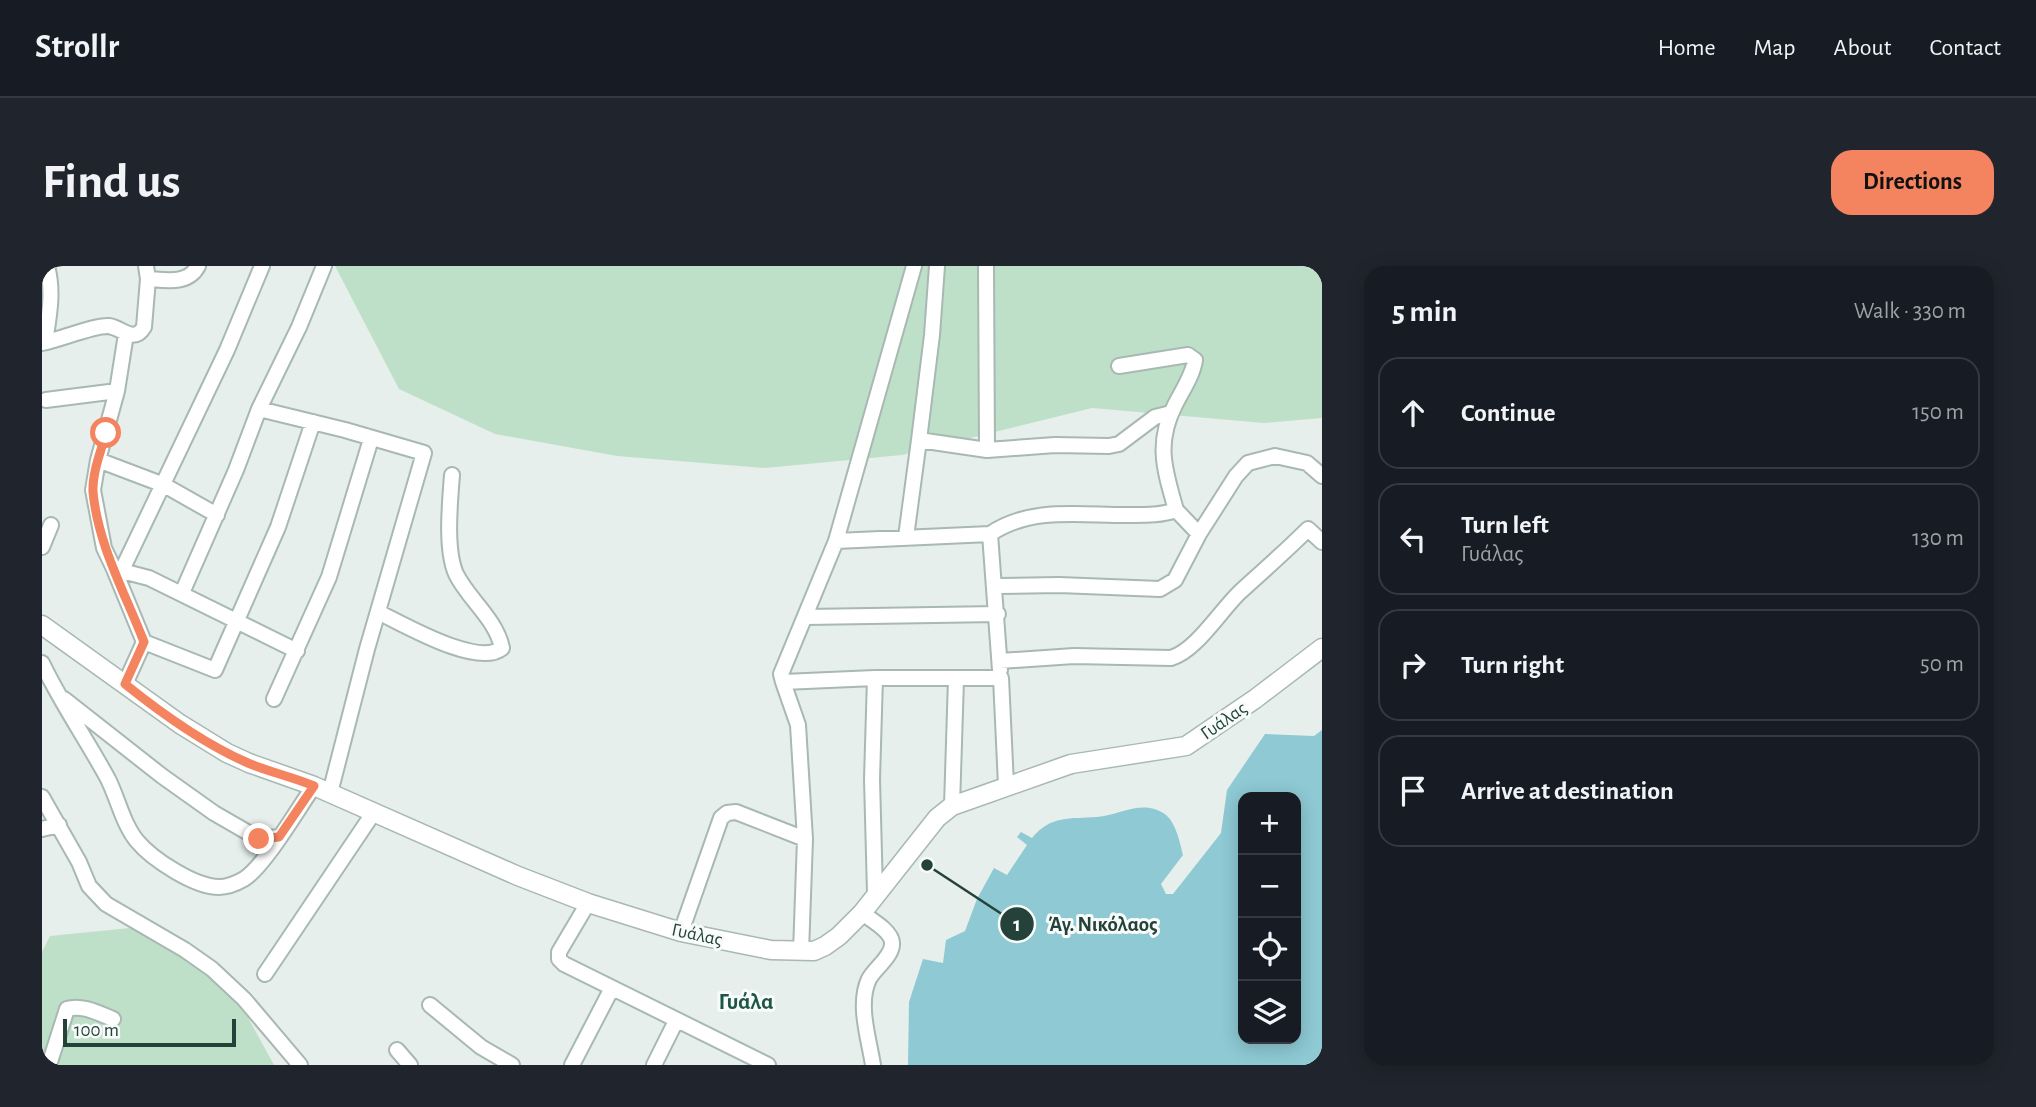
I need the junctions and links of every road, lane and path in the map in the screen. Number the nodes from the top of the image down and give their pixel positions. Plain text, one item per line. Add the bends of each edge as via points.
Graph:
1 (47, 266) edge
2 (198, 266) edge
3 (262, 266) edge
4 (324, 266) edge
5 (914, 266) edge
6 (937, 266) edge
7 (986, 266) edge
8 (147, 273) edge
9 (126, 334) junction
10 (43, 342) edge
11 (1119, 366) dead end
12 (117, 391) junction
13 (46, 400) dead end
14 (259, 409) junction
15 (1171, 413) junction
16 (313, 422) junction
17 (371, 439) junction
18 (919, 440) junction
19 (987, 450) junction
20 (98, 460) junction
21 (452, 475) dead end
22 (1322, 475) edge
23 (164, 485) junction
24 (1176, 510) junction
25 (217, 514) junction
26 (51, 525) dead end
27 (990, 534) junction
28 (1199, 534) junction
29 (906, 537) junction
30 (836, 541) junction
31 (1322, 542) edge
32 (42, 547) edge
33 (118, 569) junction
34 (996, 586) junction
35 (182, 593) junction
36 (378, 612) junction
37 (998, 614) junction
38 (806, 617) junction
39 (237, 621) junction
40 (42, 625) edge
41 (144, 642) junction
42 (1322, 648) edge
43 (297, 651) junction
44 (1000, 661) junction
45 (42, 663) edge
46 (876, 678) junction
47 (1001, 678) junction
48 (956, 679) junction
49 (783, 682) junction
50 (125, 684) junction
51 (58, 696) junction
52 (274, 699) dead end
53 (1006, 785) junction
54 (322, 789) junction
55 (42, 797) edge
56 (952, 806) junction
57 (373, 812) junction
58 (59, 825) junction
59 (42, 829) edge
60 (279, 837) junction
61 (805, 839) junction
62 (875, 893) junction
63 (588, 903) junction
64 (862, 913) junction
65 (681, 932) junction
66 (801, 951) junction
67 (265, 974) dead end
68 (612, 988) junction
69 (430, 1005) dead end
70 (113, 1019) dead end
71 (676, 1021) junction
72 (397, 1050) dead end
73 (737, 1059) edge
74 (49, 1065) edge
75 (300, 1065) edge
76 (410, 1065) edge
77 (512, 1065) edge
78 (572, 1065) edge
79 (654, 1065) edge
80 (768, 1065) edge
81 (873, 1065) edge

1 - 10 street via 51,299
2 - 8 street via 190,277 180,280
3 - 23 street
4 - 14 street
5 - 30 street
6 - 18 street
7 - 19 street
8 - 9 street via 144,327 135,335
9 - 10 street via 107,326
9 - 12 street
11 - 15 street via 1193,357 1195,366
12 - 13 street
12 - 20 street
14 - 16 street
14 - 25 street
15 - 19 street via 1155,417 1119,444
15 - 24 street via 1162,450
16 - 17 street
16 - 39 street via 278,527
17 - 36 street via 424,453
17 - 43 street via 329,577
18 - 19 street
18 - 29 street
20 - 23 street
20 - 33 street via 93,490 104,548
21 - 36 street via 449,505 456,573 499,633 502,648 485,654 461,650
22 - 28 street via 1307,463 1275,456 1248,463
23 - 25 street
23 - 33 street
24 - 27 street via 1133,515 1055,513 1014,521
24 - 28 street
25 - 35 street
26 - 32 street
27 - 29 street
27 - 34 street
28 - 34 street via 1175,580 1160,589
29 - 30 street
30 - 38 street
31 - 44 street via 1308,529 1234,598 1182,655
33 - 35 street
33 - 41 street
34 - 37 street
35 - 39 street
36 - 54 street
37 - 38 street
37 - 44 street
38 - 49 street via 784,664
39 - 41 street via 215,670
39 - 43 street
40 - 50 street, Γυάλας
41 - 50 street
42 - 53 street, Γυάλας via 1186,746 1071,764
43 - 52 street
44 - 47 street
45 - 51 street
46 - 48 street
46 - 49 street
46 - 62 street via 872,779
47 - 48 street
47 - 53 street
48 - 56 street
49 - 61 street via 798,725
50 - 54 street, Γυάλας via 227,753
51 - 60 street via 215,813 259,839
51 - 60 street via 108,779 131,833 152,856 193,880 226,887 260,865
53 - 56 street, Γυάλας
54 - 57 street, Γυάλας
54 - 60 street
55 - 58 street
56 - 62 street, Γυάλας
57 - 63 street, Γυάλας
57 - 67 street
58 - 59 street
58 - 75 street via 89,886 106,904 212,969
61 - 65 street via 736,812 727,813 721,818
61 - 66 street
62 - 64 street, Γυάλας
63 - 65 street, Γυάλας
63 - 68 street via 559,959
64 - 66 street, Γυάλας via 825,946
64 - 81 street via 890,935 893,943 864,995
65 - 66 street, Γυάλας via 771,950
68 - 71 street
68 - 78 street
69 - 77 street
70 - 74 street via 83,1008 67,1009
71 - 73 street
71 - 79 street
72 - 76 street
73 - 80 street

